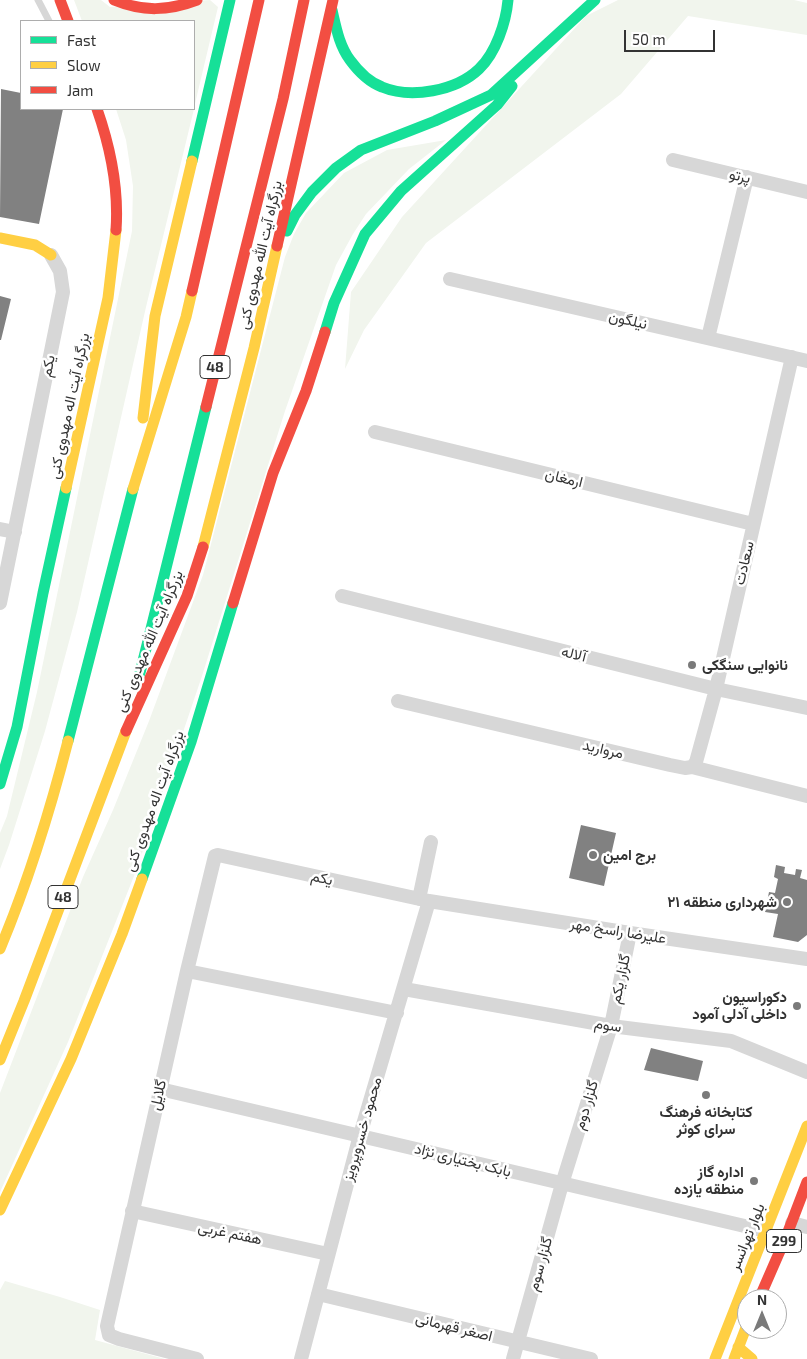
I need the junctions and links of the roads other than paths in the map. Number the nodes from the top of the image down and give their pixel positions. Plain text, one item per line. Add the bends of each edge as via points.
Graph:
1 (38, 0) edge
2 (60, 0) edge
3 (114, 0) edge
4 (196, 0) edge
5 (230, 0) edge
6 (259, 0) edge
7 (304, 0) edge
8 (508, 0) edge
9 (595, 0) edge
10 (332, 3) edge
11 (48, 20) edge
12 (68, 20) edge
13 (547, 43) junction
14 (98, 110) edge
15 (673, 160) dead end
16 (747, 177) junction
17 (807, 192) edge
18 (0, 238) edge
19 (276, 253) junction
20 (51, 255) joint
21 (450, 280) dead end
22 (708, 338) junction
23 (792, 357) junction
24 (807, 360) edge
25 (375, 432) dead end
26 (135, 482) junction
27 (753, 524) junction
28 (0, 529) edge
29 (16, 532) junction
30 (342, 596) dead end
31 (0, 603) edge
32 (716, 689) junction
33 (398, 702) dead end
34 (807, 708) edge
35 (125, 734) junction
36 (692, 767) junction
37 (0, 784) edge
38 (807, 796) edge
39 (431, 842) dead end
40 (214, 856) joint
41 (424, 900) junction
42 (630, 933) junction
43 (0, 949) edge
44 (807, 959) edge
45 (187, 971) junction
46 (404, 989) junction
47 (397, 1013) junction
48 (611, 1026) junction
49 (0, 1060) edge
50 (807, 1072) edge
51 (160, 1089) junction
52 (807, 1126) edge
53 (360, 1135) junction
54 (807, 1182) edge
55 (562, 1184) junction
56 (0, 1210) edge
57 (132, 1211) junction
58 (792, 1223) junction
59 (807, 1227) edge
60 (766, 1231) junction
61 (328, 1254) junction
62 (763, 1289) edge
63 (318, 1294) junction
64 (741, 1339) edge
65 (518, 1343) junction
66 (738, 1347) junction
67 (197, 1359) edge
68 (301, 1359) edge
69 (513, 1359) edge
70 (591, 1359) edge
71 (715, 1359) edge
72 (734, 1359) edge
73 (752, 1359) edge

1 - 11 lane
2 - 12 main road
3 - 4 main road via 150,10 180,7
5 - 26 main road via 156,316
6 - 26 main road via 186,316
7 - 35 main road, بزرگراه آیت الله مهدوی کنی / 48
8 - 10 main road via 498,42 480,68 443,88 422,92 383,87 366,76 346,54 339,40
9 - 13 main road
10 - 19 main road, بزرگراه آیت الله مهدوی کنی
13 - 19 main road via 491,95 361,150 336,168 295,215
13 - 56 main road, بزرگراه آیت اله مهدوی کنی via 497,105 401,191 378,217 346,272 306,391 273,473 191,742 122,934 71,1059
14 - 37 main road, بزرگراه آیت اله مهدوی کنی via 112,156 118,199 108,298 17,727
15 - 16 street, پرتو
16 - 17 street, پرتو
16 - 22 street
18 - 20 main road, یکم via 35,245
19 - 35 main road, بزرگراه آیت الله مهدوی کنی via 208,532 187,596
20 - 29 street, یکم via 60,270 63,292
21 - 22 street, نیلگون
22 - 23 street, نیلگون
23 - 24 street, نیلگون
23 - 27 street, سعادت
25 - 27 street, ارمغان
26 - 43 main road via 59,776 17,908
27 - 32 street, سعادت
28 - 29 street
29 - 31 street
30 - 32 street, آلاله
32 - 34 street, آلاله
32 - 36 street, سعادت
33 - 36 street, مروارید via 670,765
35 - 49 main road, 48
36 - 38 street, مروارید
39 - 41 street, محمود خسروپرویز
40 - 41 street, یکم
40 - 45 street, گلایل
41 - 42 street, علیرضا راسخ مهر
41 - 46 street, محمود خسروپرویز
42 - 44 street, علیرضا راسخ مهر
42 - 48 street, گلزار یکم
45 - 47 street
45 - 51 street, گلایل
46 - 47 street, محمود خسروپرویز
46 - 48 street, سوم
47 - 53 street, محمود خسروپرویز
48 - 50 street, سوم via 731,1042
48 - 55 street, گلزار دوم
51 - 53 street, بابک بختیاری نژاد
51 - 57 street, گلایل
52 - 60 main road, بلوار تهرانسر / 299
53 - 55 street, بابک بختیاری نژاد
53 - 61 street, محمود خسروپرویز
54 - 58 main road, 299
55 - 60 street, بابک بختیاری نژاد
55 - 65 street, گلزار سوم
57 - 61 street, هفتم غربی
57 - 67 street, گلایل via 107,1326 109,1335
58 - 59 street
58 - 62 main road, 299
60 - 71 main road, بلوار تهرانسر / 299
61 - 63 street, محمود خسروپرویز
63 - 65 street, اصغر قهرمانی
63 - 68 street, محمود خسروپرویز
64 - 66 main road
65 - 69 street, گلزار سوم
65 - 70 street, اصغر قهرمانی
66 - 72 main road
66 - 73 main road

